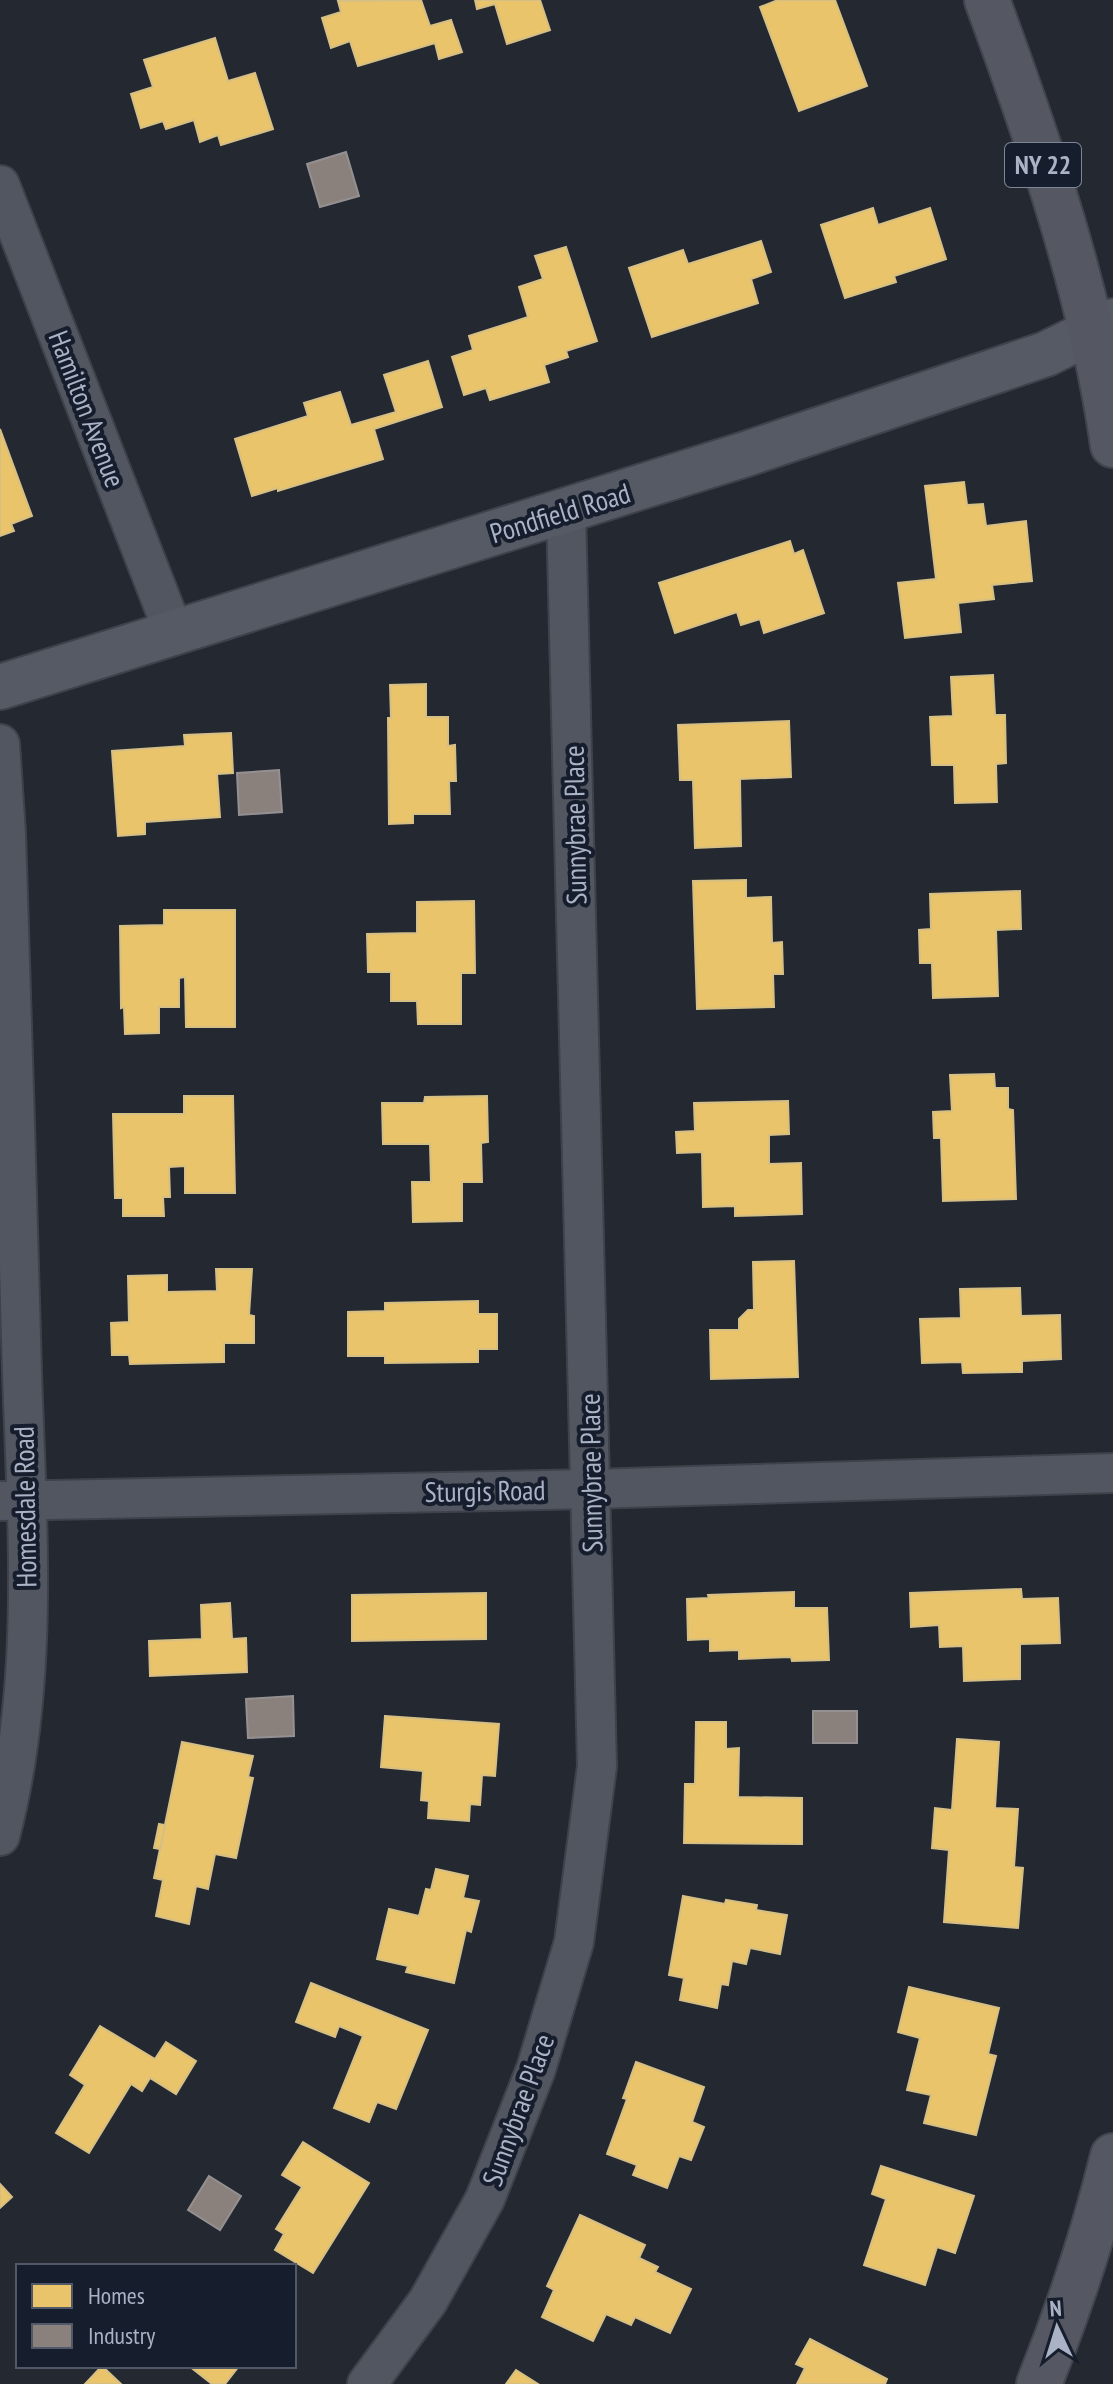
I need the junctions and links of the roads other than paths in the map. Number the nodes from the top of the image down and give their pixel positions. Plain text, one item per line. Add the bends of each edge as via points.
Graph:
1 (987, 0) edge
2 (0, 185) edge
3 (1106, 330) edge
4 (1113, 445) edge
5 (566, 511) junction
6 (174, 633) junction
7 (0, 687) edge
8 (0, 744) edge
9 (1113, 1473) edge
10 (592, 1489) junction
11 (13, 1500) edge
12 (0, 1836) edge
13 (1113, 2156) edge
14 (367, 2384) edge
15 (1039, 2384) edge

1 - 3 main road, NY 22 via 1073,256
2 - 6 street, Hamilton Avenue
3 - 4 main road, NY 22
3 - 5 street, Pondfield Road
5 - 6 street, Pondfield Road
5 - 10 street, Sunnybrae Place
6 - 7 street, Pondfield Road
8 - 11 street, Homesdale Road via 6,833
9 - 10 street, Sturgis Road
10 - 11 street, Sturgis Road
10 - 14 street, Sunnybrae Place via 597,1766 574,1942 536,2069 485,2199 428,2301
11 - 12 street, Homesdale Road via 26,1686
13 - 15 main road via 1068,2312

